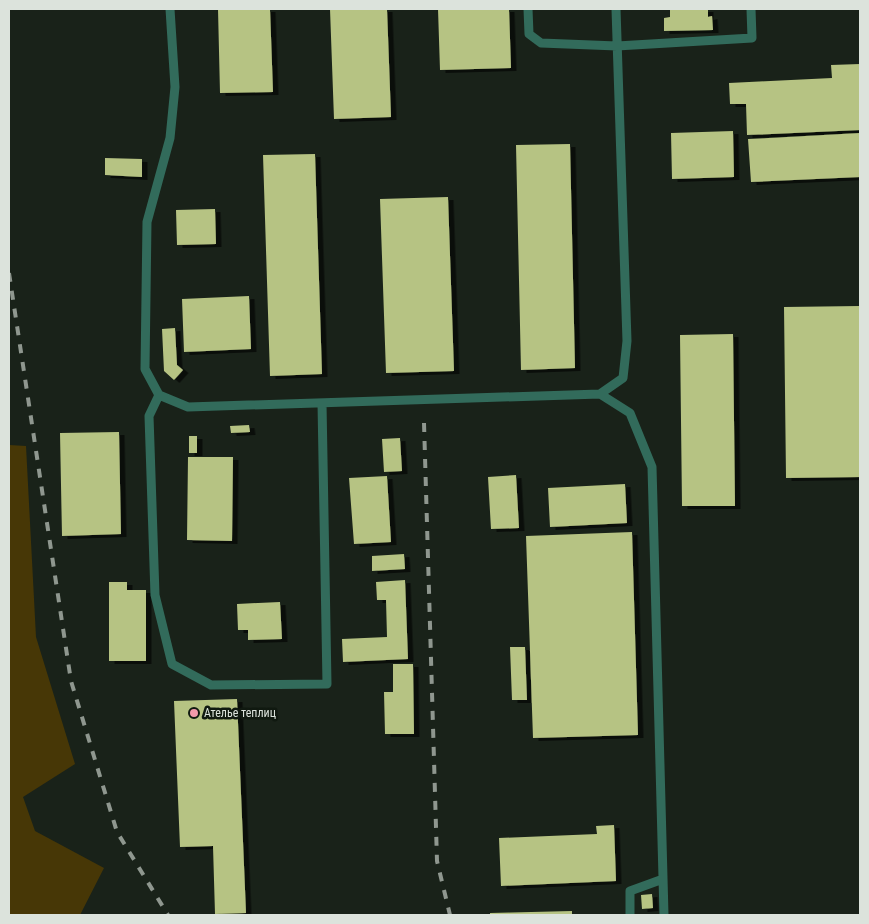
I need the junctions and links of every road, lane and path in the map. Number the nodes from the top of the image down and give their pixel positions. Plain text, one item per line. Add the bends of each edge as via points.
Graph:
1 (170, 9) edge
2 (528, 9) edge
3 (616, 9) edge
4 (751, 9) edge
5 (617, 46) junction
6 (600, 394) junction
7 (159, 395) junction
8 (322, 403) junction
9 (663, 879) junction
10 (630, 915) edge
11 (664, 915) edge

1 - 7 lane via 175,87 170,138 147,222 145,369
2 - 5 lane via 529,34 541,43
3 - 5 lane
4 - 5 lane via 752,38
5 - 6 lane via 627,341 623,378
6 - 8 lane
6 - 9 lane via 630,413 652,467
7 - 8 lane via 188,408
7 - 8 lane via 149,416 155,595 172,664 211,685 327,684
9 - 10 lane via 630,891
9 - 11 lane

